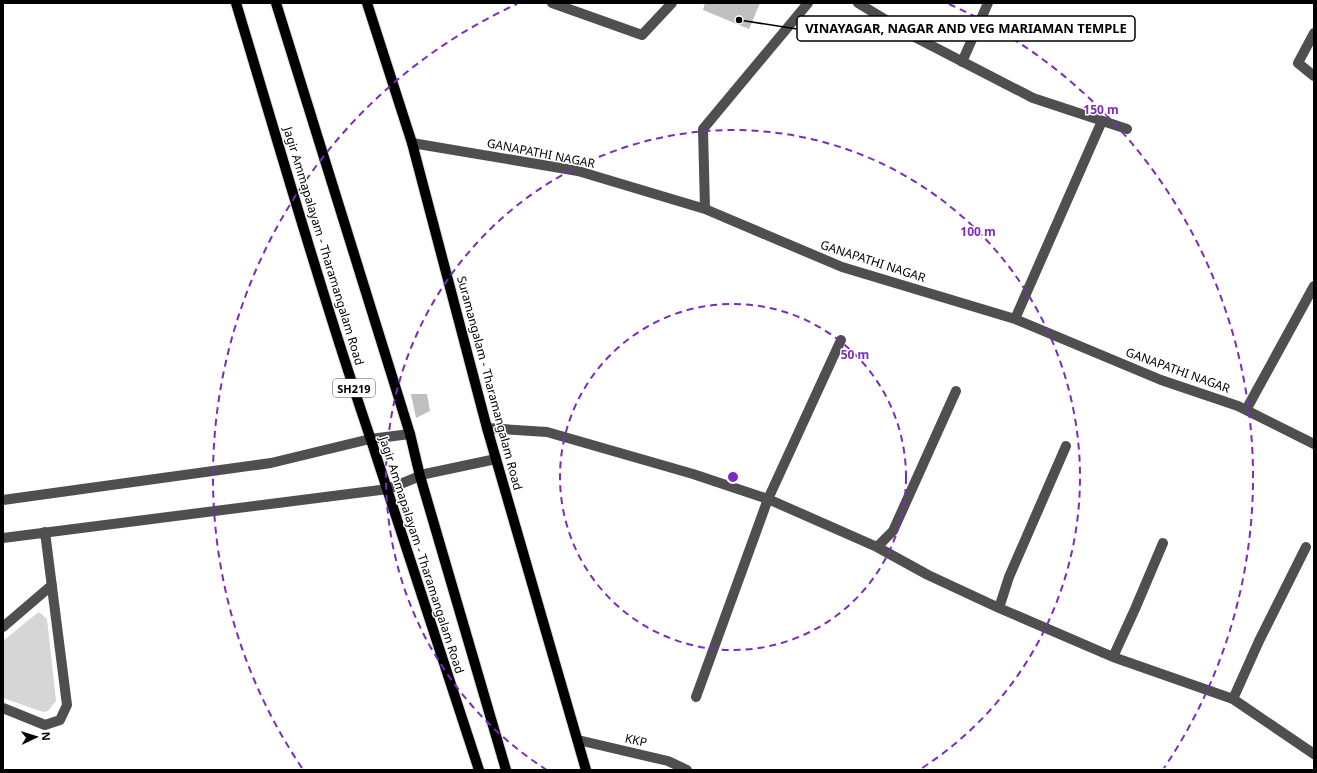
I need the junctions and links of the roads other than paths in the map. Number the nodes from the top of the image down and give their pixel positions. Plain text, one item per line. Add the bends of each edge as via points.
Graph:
1 (236, 3) edge
2 (276, 3) edge
3 (367, 3) edge
4 (552, 3) edge
5 (672, 3) edge
6 (808, 3) edge
7 (858, 3) edge
8 (988, 3) edge
9 (1314, 32) edge
10 (962, 62) junction
11 (1314, 76) edge
12 (1102, 121) junction
13 (1127, 129) dead end
14 (412, 142) junction
15 (705, 209) junction
16 (1314, 286) edge
17 (1015, 319) junction
18 (841, 340) dead end
19 (956, 391) dead end
20 (1246, 410) junction
21 (487, 428) junction
22 (410, 434) junction
23 (370, 439) junction
24 (1314, 444) edge
25 (1066, 446) dead end
26 (496, 459) junction
27 (420, 476) junction
28 (388, 489) junction
29 (768, 499) junction
30 (3, 500) edge
31 (45, 532) junction
32 (3, 538) edge
33 (1163, 543) dead end
34 (877, 547) junction
35 (1306, 547) dead end
36 (52, 585) junction
37 (1000, 608) junction
38 (3, 627) edge
39 (1113, 657) junction
40 (696, 697) dead end
41 (1233, 699) junction
42 (3, 708) edge
43 (578, 740) junction
44 (1314, 754) edge
45 (479, 770) edge
46 (506, 770) edge
47 (586, 770) edge
48 (687, 770) edge

1 - 23 main road, Jagir Ammapalayam - Tharamangalam Road / SH219
2 - 22 main road
3 - 14 main road, Suramangalam - Tharamangalam Road
4 - 5 street via 642,35
6 - 15 street via 702,129
7 - 10 street
8 - 10 street
9 - 11 street via 1298,63
10 - 12 street via 1033,98
12 - 13 street
12 - 17 street
14 - 15 street, GANAPATHI NAGAR via 578,171
14 - 21 main road, Suramangalam - Tharamangalam Road
15 - 17 street, GANAPATHI NAGAR via 842,267
16 - 20 street
17 - 20 street, GANAPATHI NAGAR via 1161,380
18 - 29 street
19 - 34 street via 893,531
20 - 24 street, GANAPATHI NAGAR
21 - 26 main road, Suramangalam - Tharamangalam Road
21 - 29 street via 547,432 693,474
22 - 23 street
22 - 27 main road
23 - 28 main road, Jagir Ammapalayam - Tharamangalam Road / SH219
23 - 30 street via 271,463
25 - 37 street via 1009,577
26 - 27 street
26 - 43 main road, Suramangalam - Tharamangalam Road
27 - 28 street
27 - 46 main road
28 - 31 street
28 - 45 main road, Jagir Ammapalayam - Tharamangalam Road / SH219
29 - 34 street
29 - 40 street
31 - 32 street
31 - 36 street
33 - 39 street
34 - 37 street via 928,575
35 - 41 street
36 - 38 street
36 - 42 street via 67,705 60,720 45,725
37 - 39 street
39 - 41 street
41 - 44 street
43 - 47 main road, Suramangalam - Tharamangalam Road
43 - 48 street, KKP via 668,761

